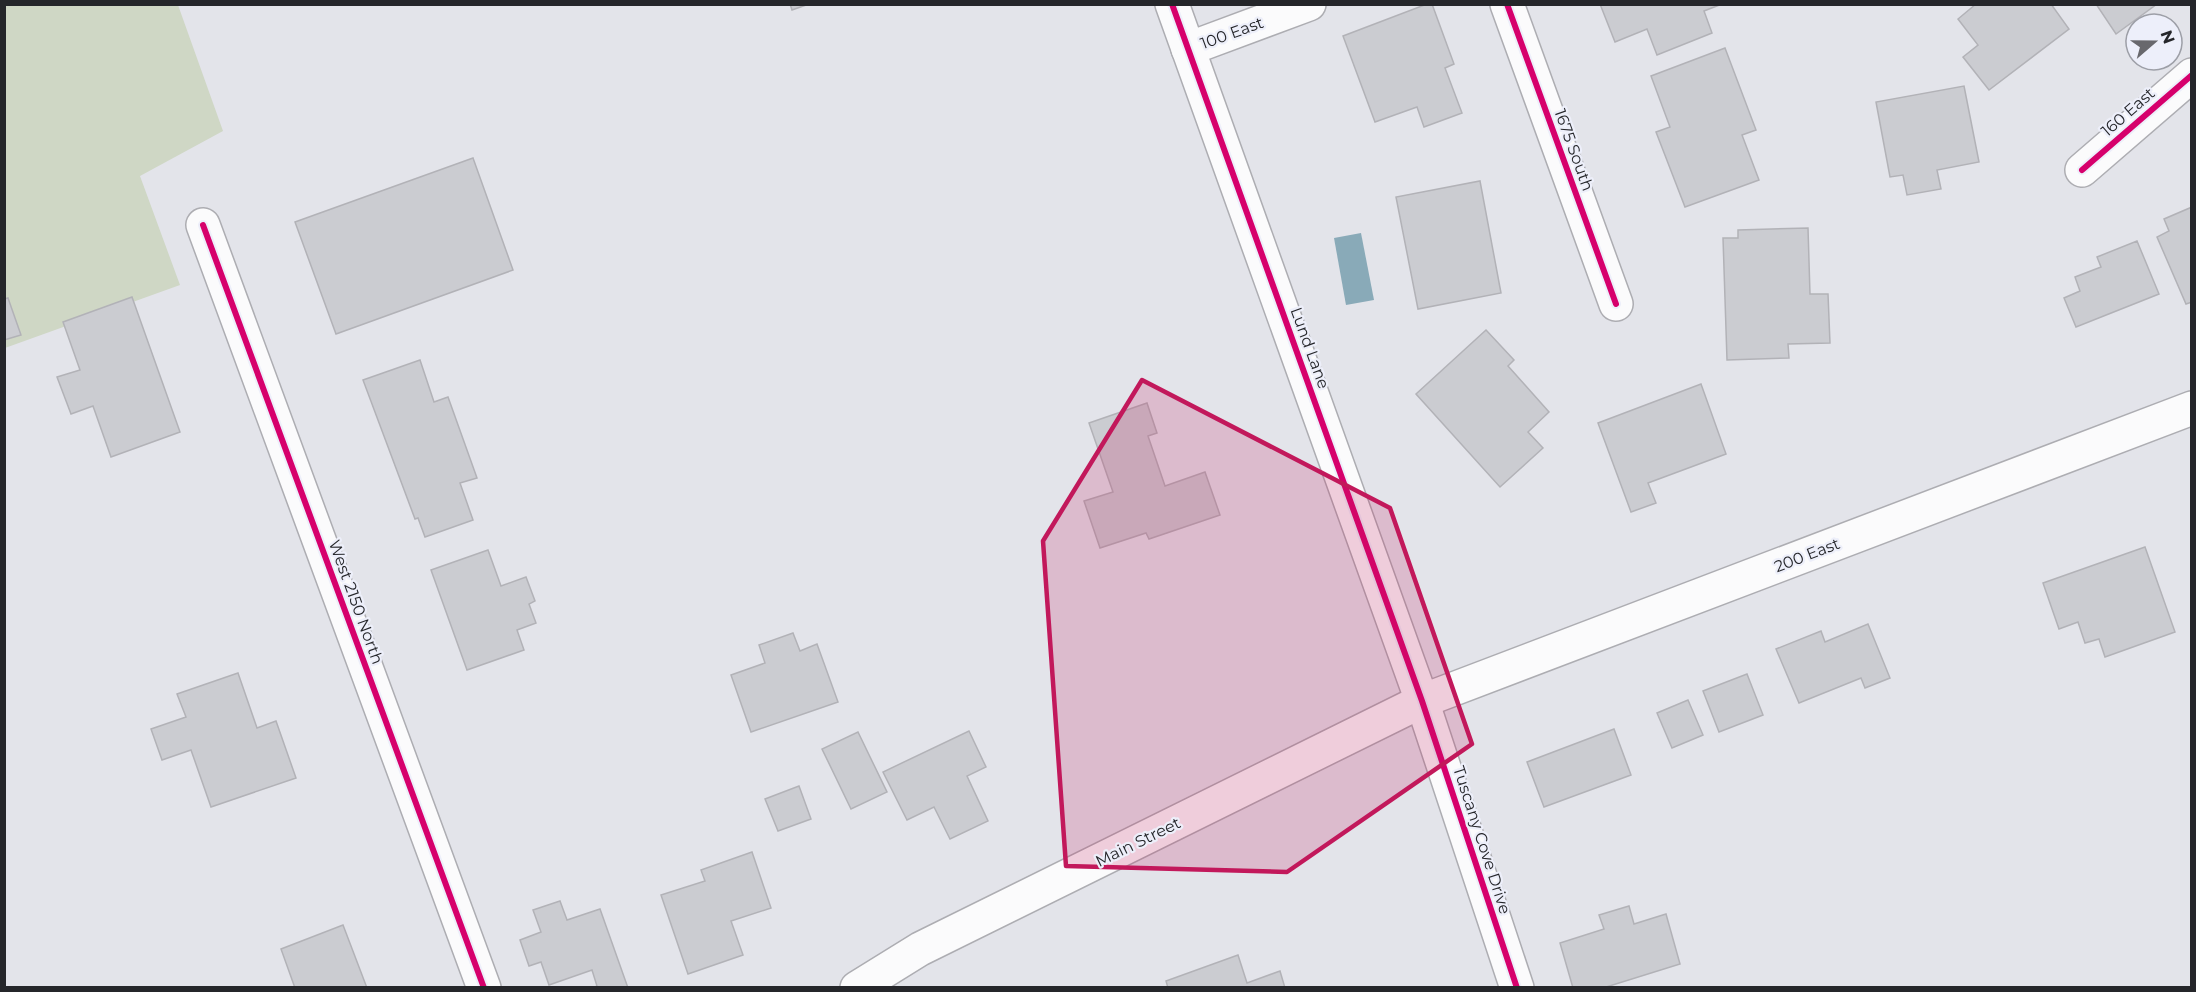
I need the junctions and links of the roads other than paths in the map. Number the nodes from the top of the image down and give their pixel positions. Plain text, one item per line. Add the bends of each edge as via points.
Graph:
1 (1172, 4) edge
2 (1309, 4) edge
3 (1507, 4) edge
4 (1188, 49) junction
5 (2192, 75) edge
6 (2082, 170) dead end
7 (203, 225) dead end
8 (1616, 304) dead end
9 (2192, 408) edge
10 (1422, 702) junction
11 (484, 987) edge
12 (857, 987) edge
13 (1517, 987) edge

1 - 4 street, Lund Lane
2 - 4 street, 100 East
3 - 8 street, 1675 South
4 - 10 street, Lund Lane
5 - 6 street, 160 East
7 - 11 street, West 2150 North
9 - 10 street, 200 East
10 - 12 street, Main Street via 920,949
10 - 13 street, Tuscany Cove Drive

